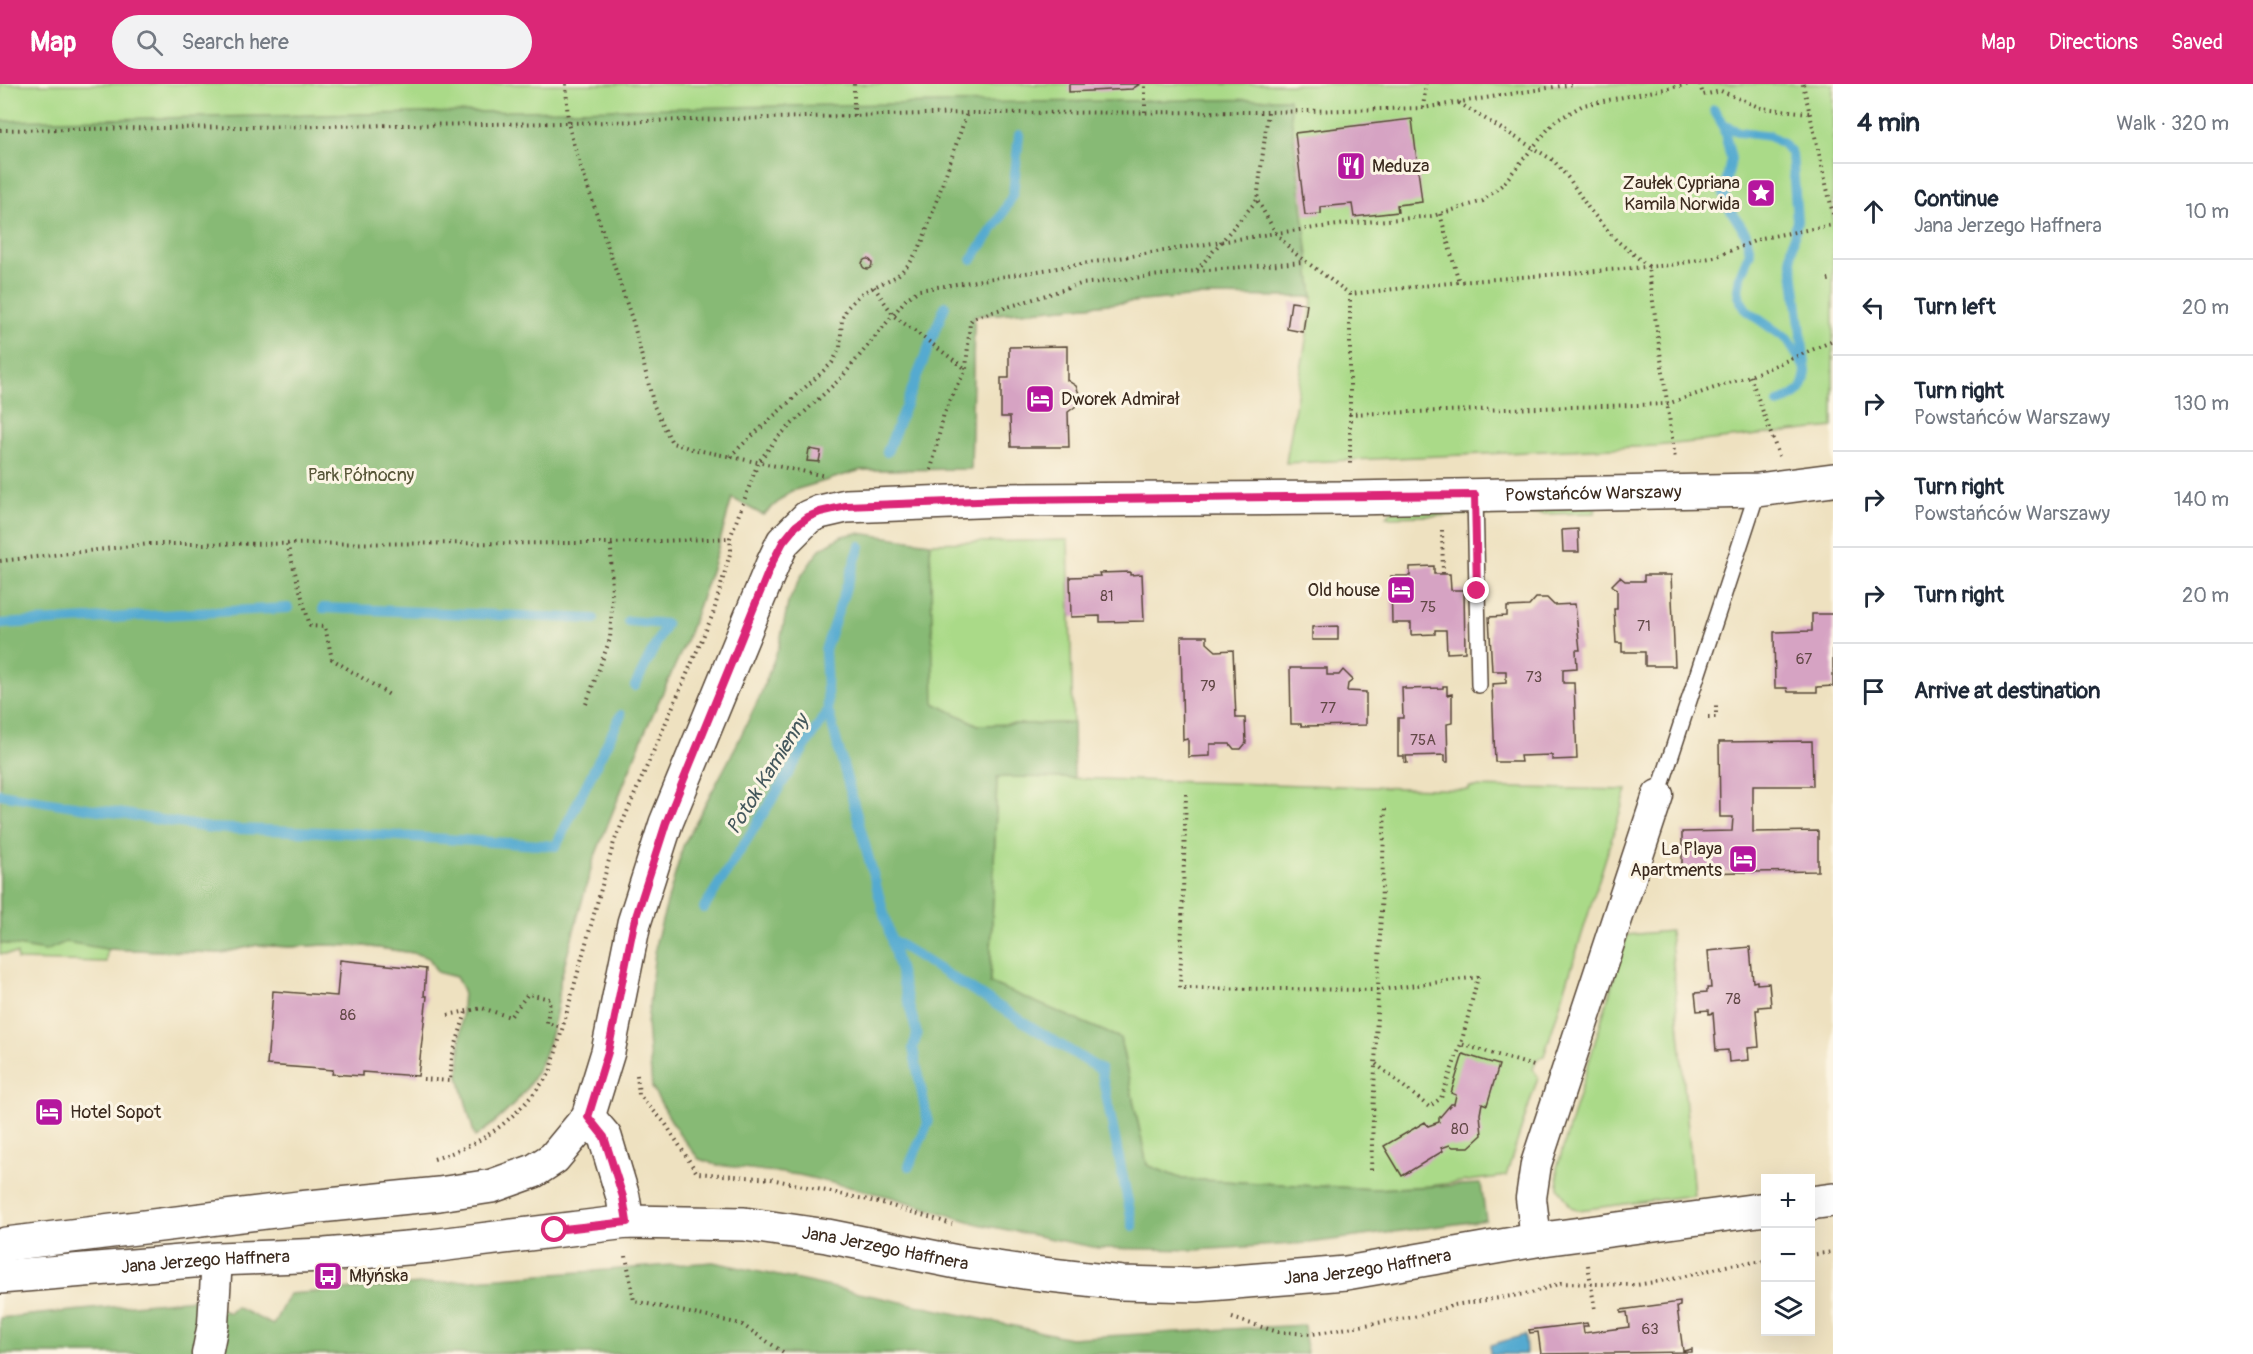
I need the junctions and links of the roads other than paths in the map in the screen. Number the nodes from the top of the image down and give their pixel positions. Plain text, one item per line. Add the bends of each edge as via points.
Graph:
1 (1833, 480) edge
2 (1758, 490) junction
3 (1475, 495) junction
4 (1479, 685) dead end
5 (1658, 795) joint
6 (588, 1117) junction
7 (439, 1194) joint
8 (1833, 1200) edge
9 (1815, 1202) edge
10 (1761, 1210) edge
11 (626, 1237) junction
12 (1536, 1240) junction
13 (0, 1246) edge
14 (217, 1259) junction
15 (0, 1277) edge
16 (207, 1354) edge

1 - 2 street, Powstańców Warszawy
2 - 3 street, Powstańców Warszawy
2 - 5 lane
3 - 4 lane
3 - 6 street, Powstańców Warszawy via 1003,500 846,506 808,517 783,542 772,563 666,823 634,923 608,1052
5 - 12 street via 1536,1164 1531,1198
6 - 7 street, Powstańców Warszawy via 554,1158 534,1171 492,1186
6 - 11 street via 604,1137 623,1197
7 - 13 street, Jana Jerzego Haffnera
8 - 9 street
10 - 12 street, Jana Jerzego Haffnera
11 - 12 street, Jana Jerzego Haffnera via 744,1224 1024,1272 1122,1283 1186,1285 1346,1273
11 - 14 street, Jana Jerzego Haffnera
14 - 15 street, Jana Jerzego Haffnera
14 - 16 street

